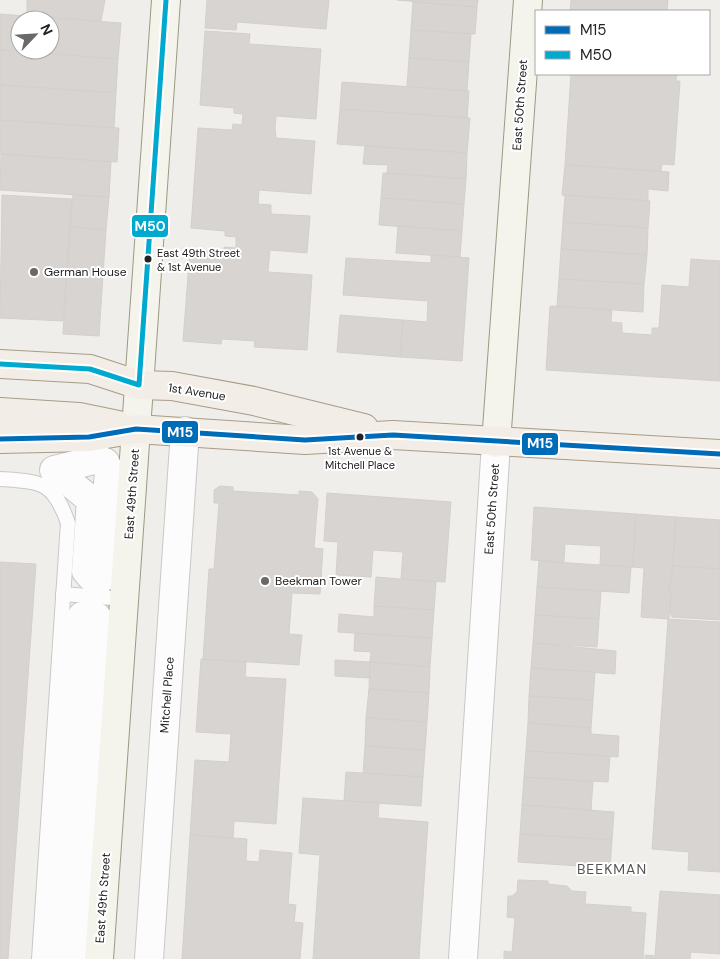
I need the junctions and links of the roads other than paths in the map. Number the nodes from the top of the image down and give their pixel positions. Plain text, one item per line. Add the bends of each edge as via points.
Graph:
1 (166, 0) edge
2 (528, 0) edge
3 (0, 364) edge
4 (0, 383) edge
5 (139, 385) junction
6 (0, 412) edge
7 (136, 429) junction
8 (185, 431) junction
9 (393, 435) junction
10 (0, 439) edge
11 (496, 443) junction
12 (720, 454) edge
13 (0, 479) edge
14 (63, 594) junction
15 (124, 599) junction
16 (39, 959) edge
17 (57, 959) edge
18 (72, 959) edge
19 (99, 959) edge
20 (149, 959) edge
21 (462, 959) edge

1 - 5 main road, East 49th Street
2 - 11 main road, East 50th Street
3 - 5 main road, 1st Avenue via 90,369
4 - 5 main road via 83,387
5 - 7 main road, East 49th Street
5 - 9 main road, 1st Avenue via 172,386 254,401
6 - 7 main road via 78,418
7 - 8 main road, 1st Avenue
7 - 10 main road, 1st Avenue via 89,437
7 - 15 main road, East 49th Street
8 - 9 main road, 1st Avenue via 305,440
8 - 20 street, Mitchell Place
9 - 11 main road, 1st Avenue
11 - 12 main road, 1st Avenue
11 - 21 street, East 50th Street
13 - 14 lane via 46,487 59,498 68,523
14 - 15 lane
14 - 16 lane
15 - 19 main road, East 49th Street
17 - 18 street via 82,616 97,617

